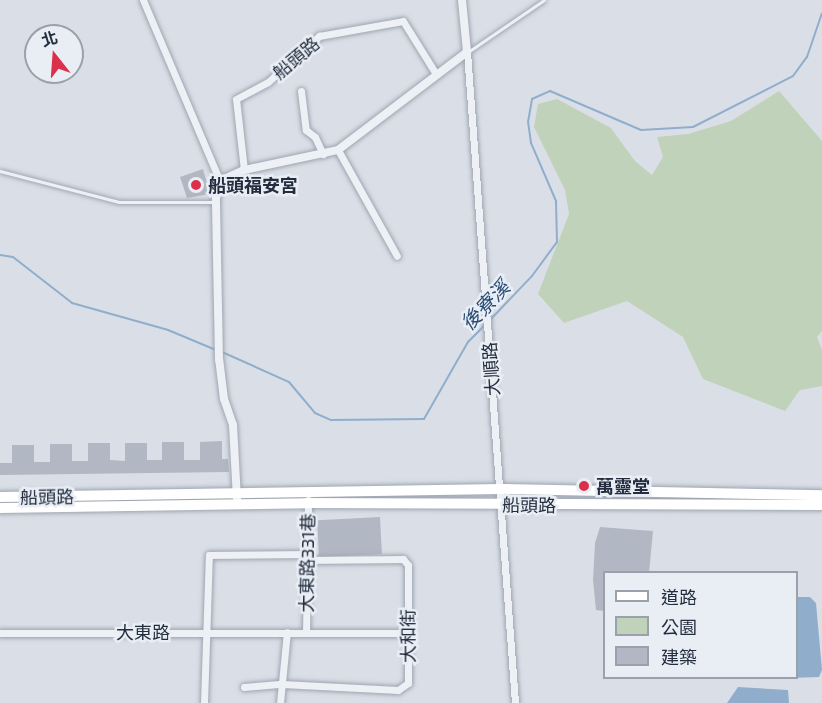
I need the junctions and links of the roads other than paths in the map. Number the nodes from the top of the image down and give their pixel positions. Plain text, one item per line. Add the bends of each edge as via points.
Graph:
1 (143, 0) edge
2 (462, 0) edge
3 (544, 0) edge
4 (467, 52) junction
5 (436, 74) junction
6 (301, 91) dead end
7 (338, 150) junction
8 (323, 154) junction
9 (244, 170) junction
10 (0, 171) edge
11 (220, 181) junction
12 (216, 202) junction
13 (397, 256) dead end
14 (500, 489) junction
15 (648, 491) junction
16 (822, 495) edge
17 (0, 497) edge
18 (308, 498) junction
19 (237, 500) junction
20 (502, 505) junction
21 (822, 506) edge
22 (647, 507) junction
23 (0, 508) edge
24 (307, 557) junction
25 (206, 632) junction
26 (287, 632) junction
27 (0, 633) edge
28 (306, 633) junction
29 (408, 633) junction
30 (282, 684) junction
31 (244, 687) dead end
32 (204, 703) edge
33 (280, 703) edge
34 (515, 703) edge

1 - 11 street
2 - 4 street, 大順路
3 - 4 lane
4 - 5 street
4 - 14 street, 大順路
5 - 7 street
5 - 9 street, 船頭路 via 403,21 319,36 268,81 236,99
6 - 8 street via 306,130 315,137
7 - 8 street
7 - 13 street
8 - 9 street
9 - 11 street
10 - 12 lane via 119,202
11 - 12 street
12 - 19 street via 219,360 232,425
14 - 15 main road, 船頭路
14 - 18 main road, 船頭路
14 - 20 street, 大順路
15 - 16 main road, 船頭路
15 - 22 main road
17 - 19 main road, 船頭路
18 - 19 main road, 船頭路
18 - 20 main road, 船頭路
18 - 24 street, 大東路331巷
19 - 23 main road, 船頭路
20 - 22 main road, 船頭路
20 - 34 street, 大順路
21 - 22 main road, 船頭路
24 - 25 street via 208,555
24 - 28 street, 大東路331巷
24 - 29 street, 大和街 via 403,559 408,565
25 - 26 street, 大東路
25 - 27 street, 大東路
25 - 32 street
26 - 28 street, 大東路
26 - 30 street
28 - 29 street, 大東路
29 - 30 street, 大和街 via 408,683 398,690
30 - 31 street
30 - 33 street

